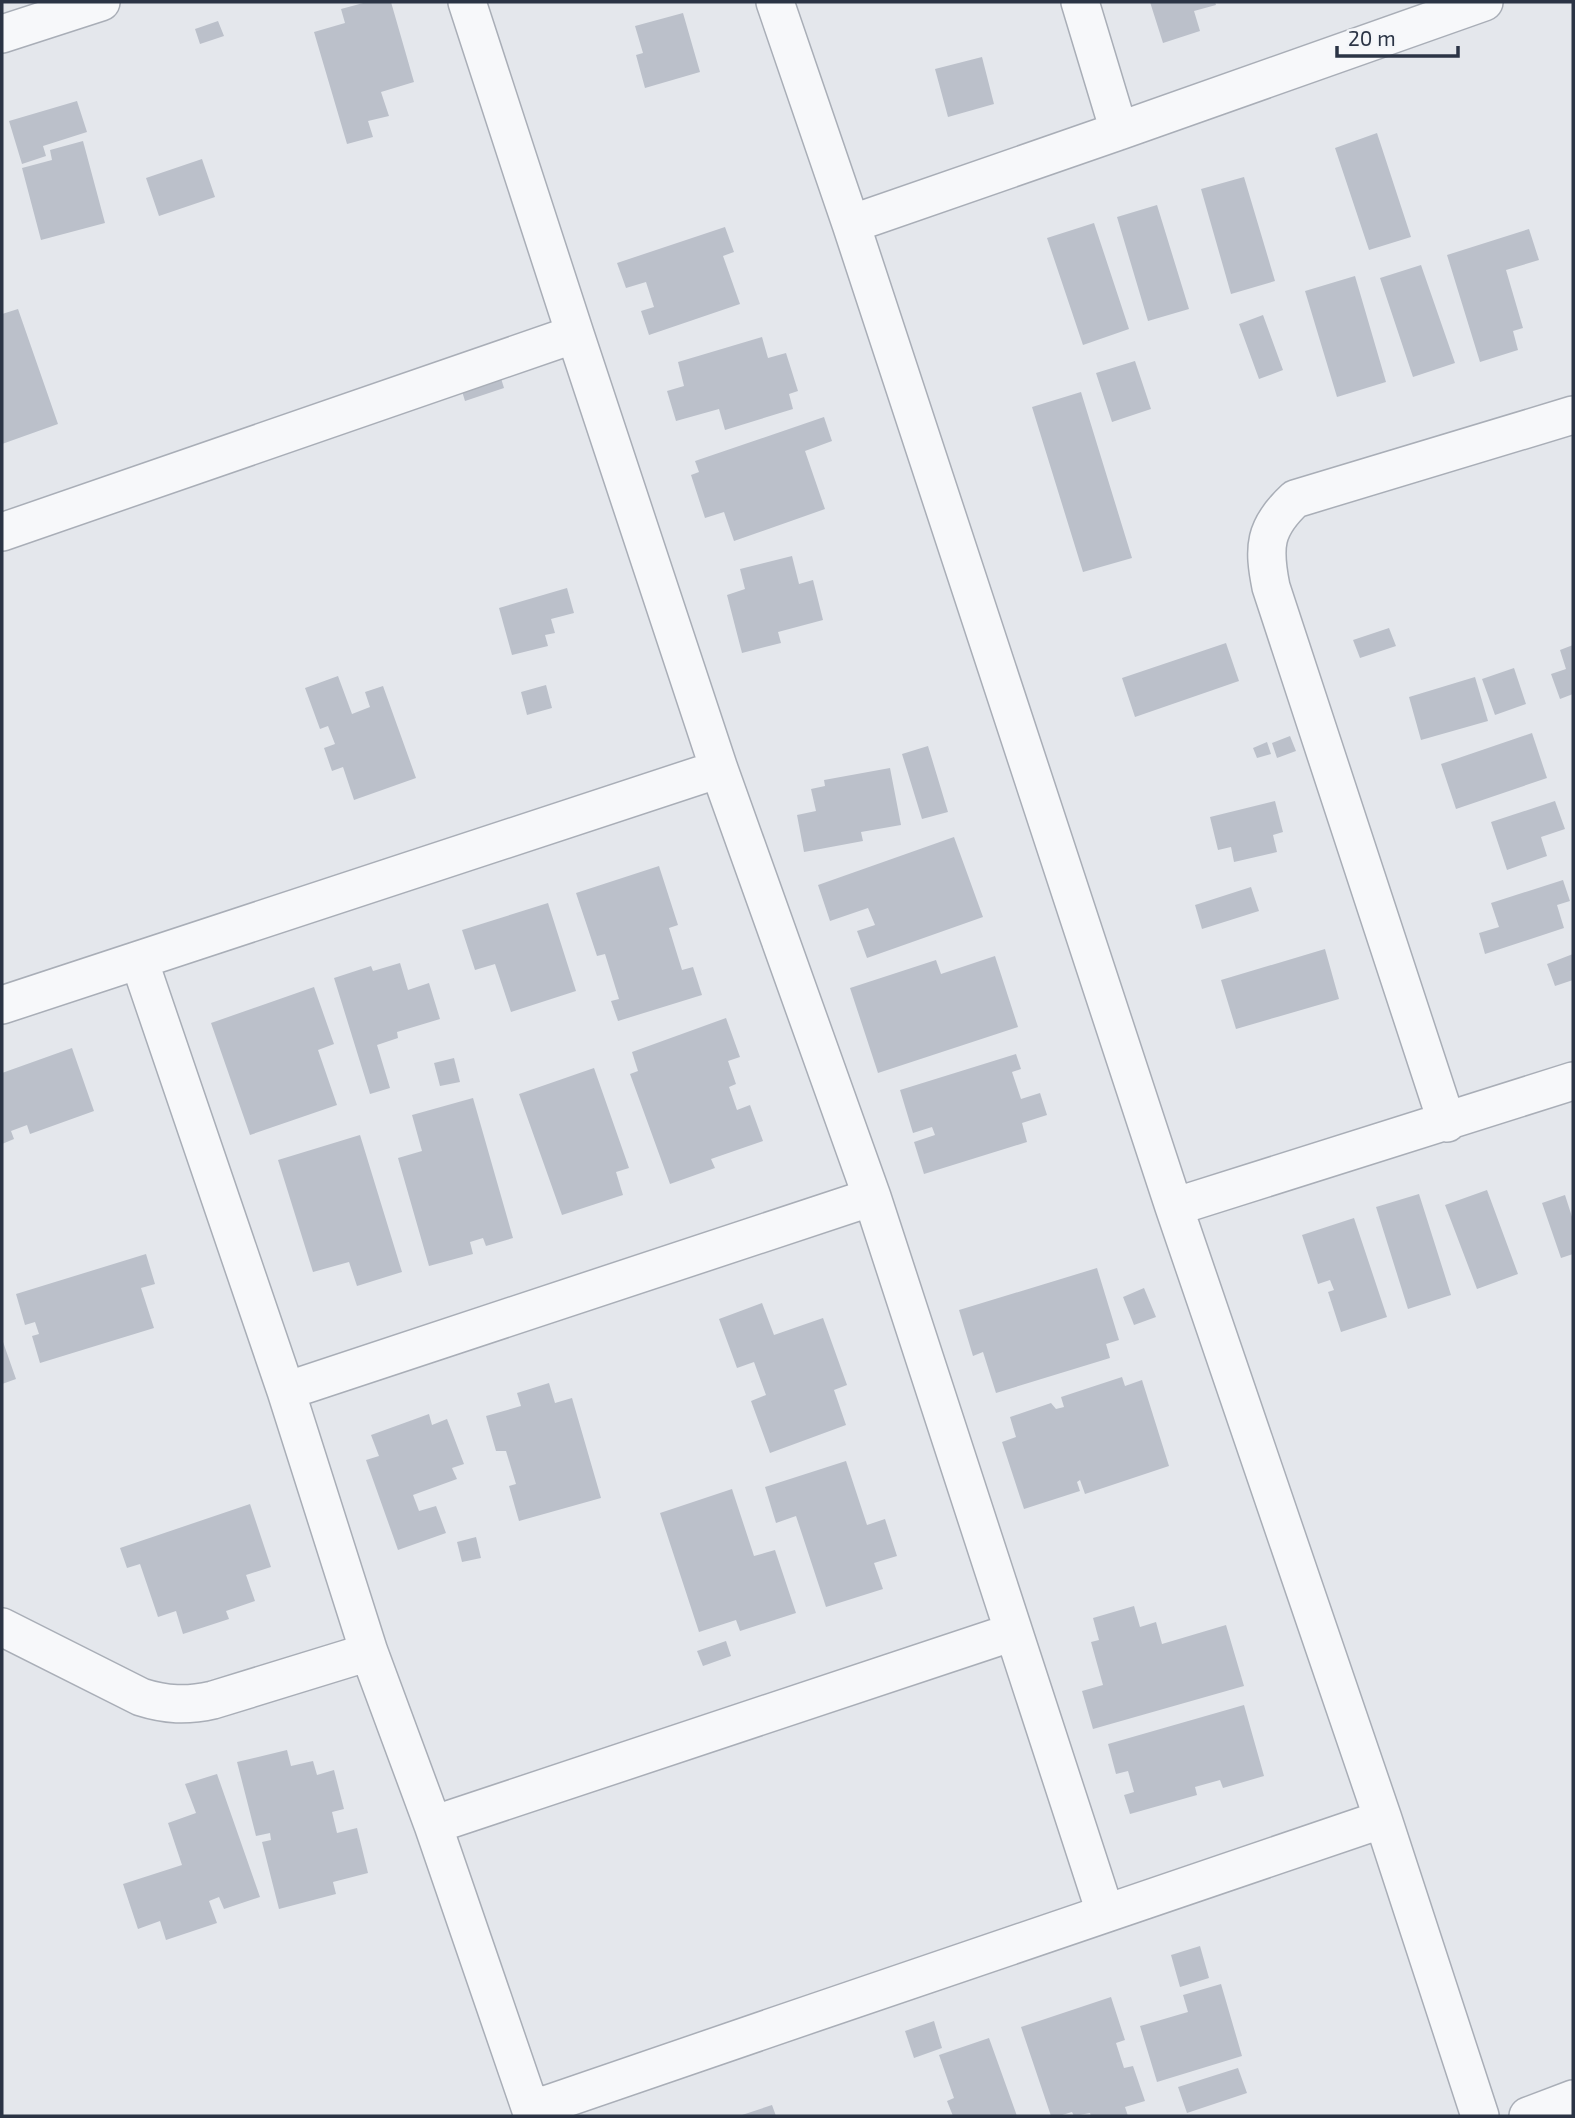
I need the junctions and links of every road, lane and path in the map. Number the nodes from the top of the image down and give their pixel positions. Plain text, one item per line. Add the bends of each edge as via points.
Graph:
1 (101, 2) edge
2 (467, 2) edge
3 (775, 2) edge
4 (1080, 2) edge
5 (1484, 2) edge
6 (2, 34) edge
7 (1119, 131) junction
8 (851, 224) junction
9 (575, 334) junction
10 (1573, 415) edge
11 (2, 532) edge
12 (719, 769) junction
13 (139, 960) junction
14 (2, 1005) edge
15 (1573, 1081) edge
16 (1447, 1123) junction
17 (872, 1197) junction
18 (1174, 1207) junction
19 (286, 1391) junction
20 (2, 1627) edge
21 (1013, 1632) junction
22 (369, 1652) junction
23 (1383, 1819) junction
24 (433, 1825) junction
25 (1105, 1912) junction
26 (1573, 2099) edge
27 (532, 2113) edge
28 (1480, 2116) edge
29 (1528, 2116) edge

1 - 6 street
2 - 9 street
3 - 8 street
4 - 7 street
5 - 7 street
7 - 8 street
8 - 18 street
9 - 11 street
9 - 12 street
10 - 16 street via 1295,499 1270,530 1266,560 1270,587
12 - 13 street
12 - 17 street
13 - 14 street
13 - 19 street
15 - 16 street
16 - 18 street
17 - 19 street
17 - 21 street
18 - 23 street
19 - 22 street
20 - 22 street via 141,1697 174,1705 213,1700
21 - 24 street
21 - 25 street
22 - 24 street
23 - 25 street
23 - 28 street
24 - 27 street
25 - 27 street
26 - 29 street

